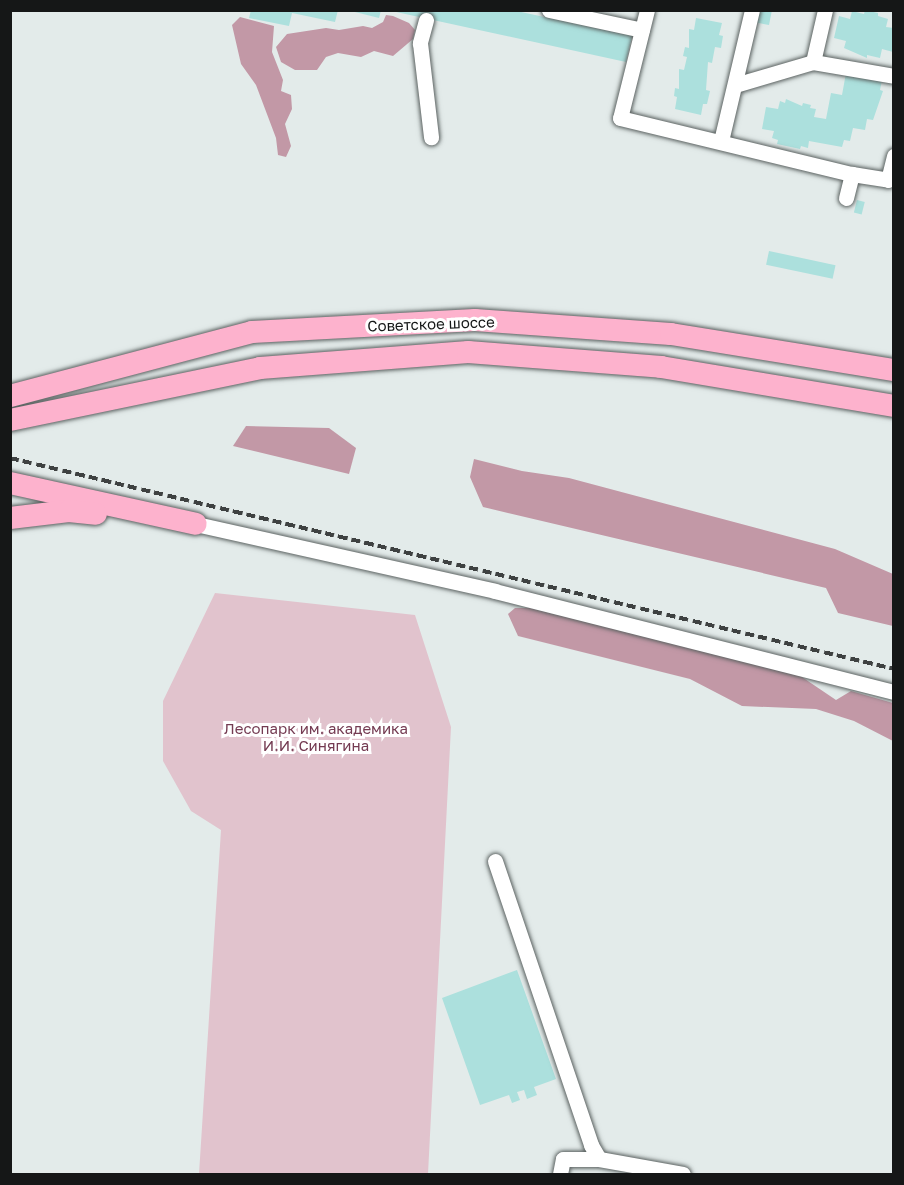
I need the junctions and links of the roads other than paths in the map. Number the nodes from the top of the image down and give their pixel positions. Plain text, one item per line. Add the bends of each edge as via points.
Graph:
1 (549, 10) edge
2 (647, 10) edge
3 (752, 10) edge
4 (825, 10) edge
5 (426, 20) dead end
6 (642, 30) junction
7 (813, 62) junction
8 (894, 76) edge
9 (735, 85) junction
10 (431, 137) dead end
11 (721, 141) junction
12 (894, 156) edge
13 (852, 174) junction
14 (846, 198) dead end
15 (894, 370) edge
16 (10, 396) edge
17 (894, 406) edge
18 (10, 420) edge
19 (10, 483) edge
20 (10, 518) edge
21 (196, 524) junction
22 (894, 692) edge
23 (495, 861) dead end
24 (599, 1159) junction
25 (560, 1174) edge
26 (683, 1174) edge

1 - 6 street
2 - 6 street
3 - 9 street
4 - 7 street
5 - 10 street via 420,43
6 - 11 street via 620,118
7 - 8 street
7 - 9 street
9 - 11 street
11 - 13 street
12 - 13 street via 888,180
13 - 14 street
15 - 16 highway, Советское шоссе via 671,334 475,320 252,332
17 - 18 highway, Советское шоссе via 661,367 468,352 260,368
19 - 21 highway
20 - 21 highway via 69,511
21 - 22 street via 495,591
23 - 24 street
24 - 25 street via 563,1159
24 - 26 street

